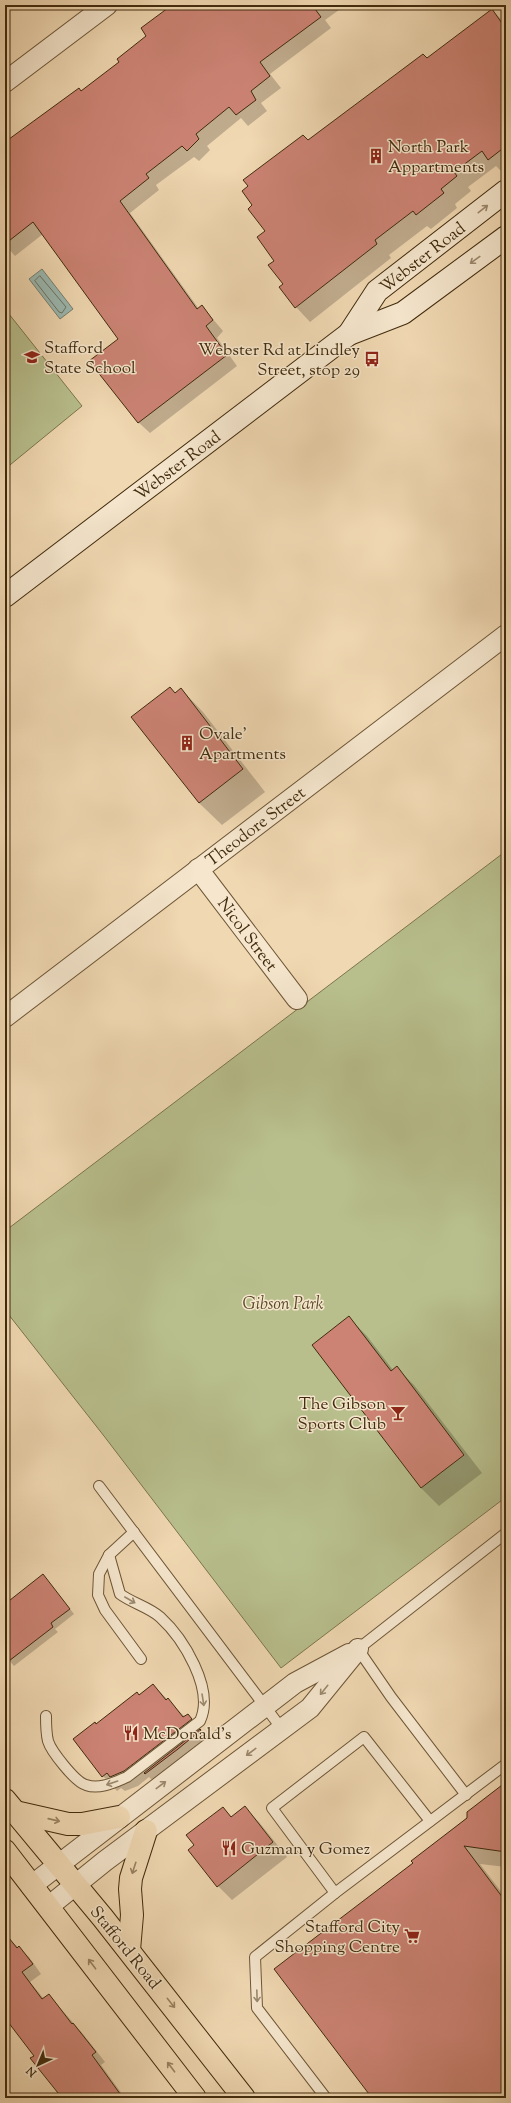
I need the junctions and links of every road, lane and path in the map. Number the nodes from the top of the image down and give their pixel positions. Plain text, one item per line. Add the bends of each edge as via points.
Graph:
1 (107, 5) edge
2 (5, 82) edge
3 (506, 191) edge
4 (506, 237) edge
5 (349, 334) junction
6 (5, 596) edge
7 (506, 635) edge
8 (198, 869) junction
9 (297, 999) dead end
10 (5, 1017) edge
11 (99, 1486) dead end
12 (134, 1532) junction
13 (506, 1533) edge
14 (109, 1555) junction
15 (358, 1649) junction
16 (141, 1659) dead end
17 (264, 1706) junction
18 (46, 1716) dead end
19 (282, 1729) junction
20 (506, 1764) edge
21 (466, 1795) junction
22 (10, 1806) edge
23 (119, 1817) junction
24 (430, 1821) junction
25 (146, 1831) junction
26 (5, 1851) edge
27 (60, 1864) junction
28 (76, 1884) junction
29 (31, 1886) junction
30 (336, 1893) junction
31 (48, 1907) junction
32 (129, 1950) junction
33 (195, 2098) edge
34 (244, 2098) edge
35 (326, 2098) edge

1 - 2 street
5 -> 3 main road, Webster Road via 377,291
4 -> 5 main road, Webster Road via 403,313
5 - 6 main road, Webster Road
7 - 8 street, Theodore Street
8 - 9 street, Nicol Street
8 - 10 street, Theodore Street
11 - 12 lane
12 - 14 lane
12 - 17 lane
13 - 15 lane
14 - 16 lane via 99,1574 98,1595 105,1610
14 -> 18 lane via 120,1594 159,1616 192,1658 198,1670 203,1715 200,1721 128,1777 103,1786 85,1785 51,1748
15 - 17 street via 295,1683
15 -> 19 street via 310,1708
15 - 21 lane via 391,1697
17 - 19 lane
23 -> 17 street
19 -> 25 street
20 - 21 lane
21 - 24 lane
22 -> 23 highway via 68,1824
22 - 27 highway, Stafford Road
23 - 27 street
24 - 30 lane
24 - 30 lane via 364,1737 272,1808
25 - 28 street
25 -> 32 highway via 131,1878 132,1915
26 - 29 highway
27 - 28 highway, Stafford Road
27 - 29 street
28 - 31 street
28 - 32 highway, Stafford Road
29 - 31 highway
30 -> 35 lane via 255,1957 257,2008
33 -> 31 highway
32 -> 34 highway, Stafford Road

